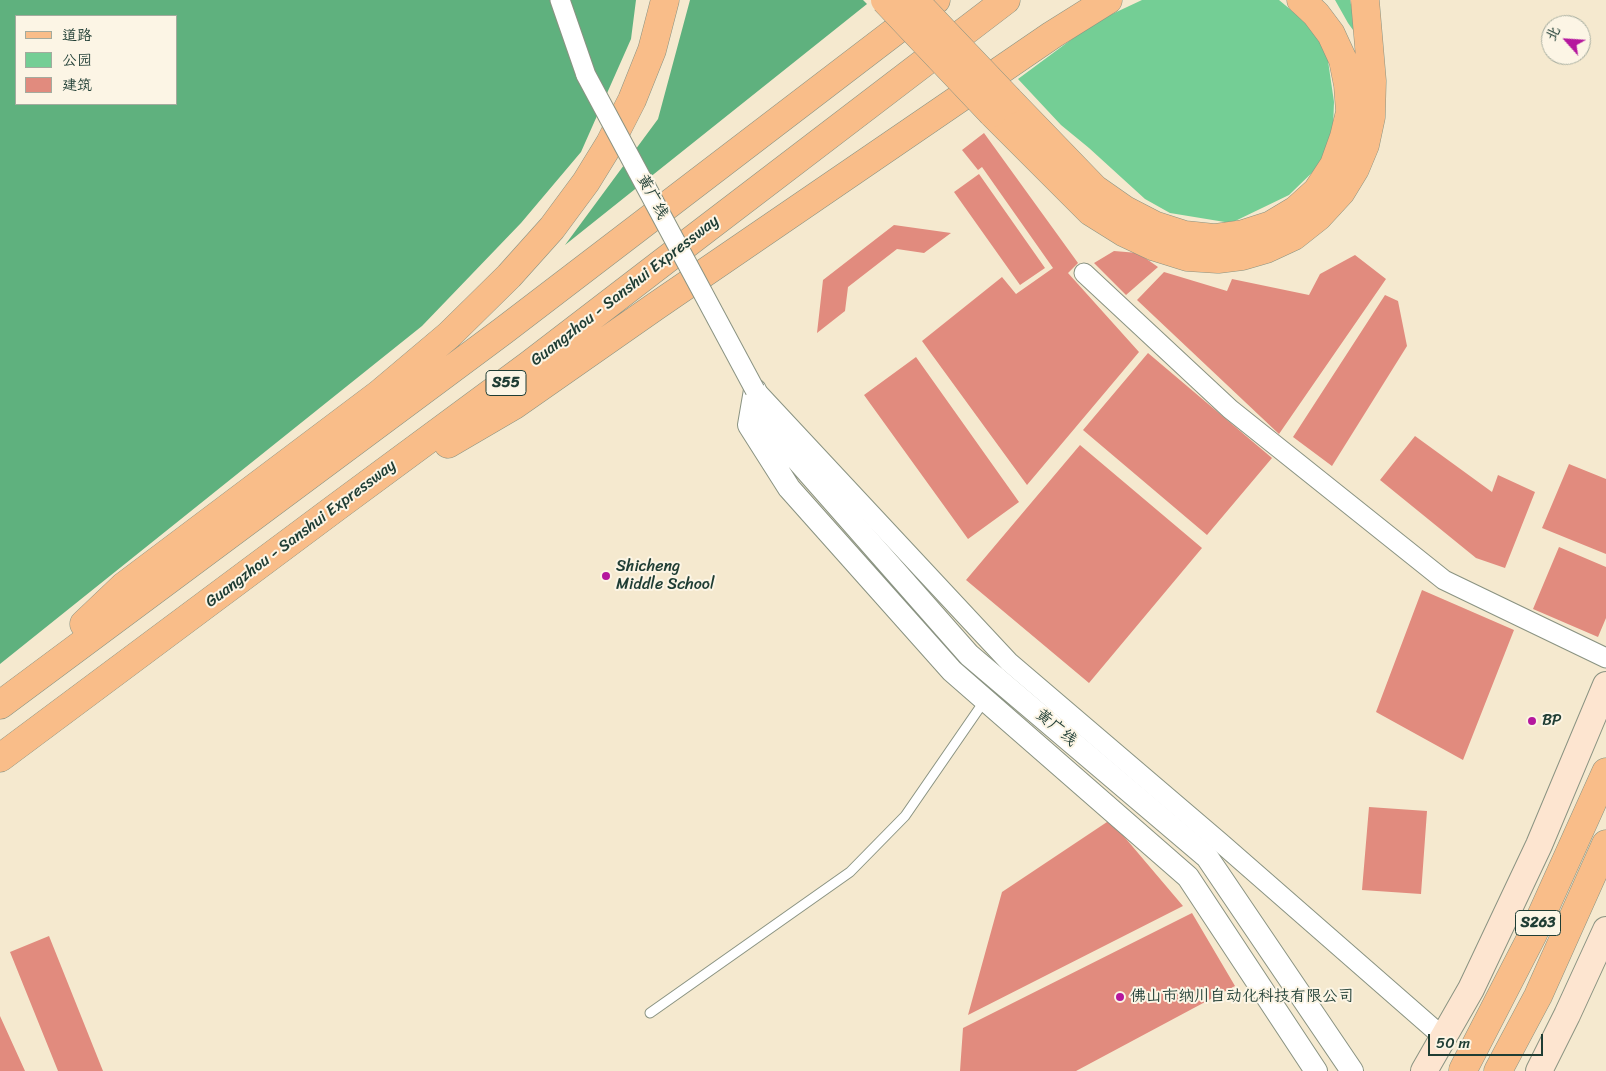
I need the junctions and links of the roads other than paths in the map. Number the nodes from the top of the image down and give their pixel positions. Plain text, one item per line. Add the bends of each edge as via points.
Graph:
1 (560, 0) edge
2 (665, 0) edge
3 (885, 0) edge
4 (914, 0) edge
5 (936, 0) edge
6 (1006, 0) edge
7 (1108, 0) edge
8 (1301, 0) edge
9 (1366, 0) edge
10 (1001, 107) junction
11 (1084, 273) dead end
12 (755, 390) joint
13 (338, 506) junction
14 (1606, 658) edge
15 (998, 680) junction
16 (1606, 685) edge
17 (0, 704) edge
18 (0, 758) edge
19 (1606, 772) edge
20 (1606, 844) edge
21 (1606, 930) edge
22 (650, 1013) dead end
23 (1444, 1038) junction
24 (1429, 1068) edge
25 (1463, 1070) edge
26 (1316, 1071) edge
27 (1352, 1071) edge
28 (1498, 1071) edge
29 (1539, 1071) edge

1 - 12 street, 黄广线, bridge via 586,74
2 - 17 main road via 652,50 610,143 552,228 509,276 449,335 379,394 124,586
3 - 10 main road, bridge
4 - 10 main road, bridge
5 - 17 main road, S55 via 503,331
6 - 13 main road, Guangzhou - Sanshui Expressway / S55 via 529,365
7 - 13 main road via 1052,35 513,406
8 - 10 main road via 1331,34 1343,60 1350,112 1334,165 1316,191 1296,210 1272,225 1214,238 1185,235 1154,225 1095,189
9 - 10 main road via 1372,81 1371,117 1355,169 1341,192 1318,217 1294,236 1258,252 1218,259 1187,257 1154,247 1123,232 1091,212
11 - 14 street via 1230,409 1444,580
12 - 15 street, 黄广线 via 770,429 969,654
13 - 18 main road, Guangzhou - Sanshui Expressway / S55
15 - 22 lane via 905,816 850,872
15 - 23 street via 1221,843
15 - 26 street, 黄广线 via 1188,878
15 - 27 street, 黄广线 via 1207,857
16 - 23 main road, S263 via 1535,854
19 - 25 main road, S263 via 1533,934
20 - 28 main road, S263 via 1538,996
21 - 29 main road
23 - 24 main road, S263

